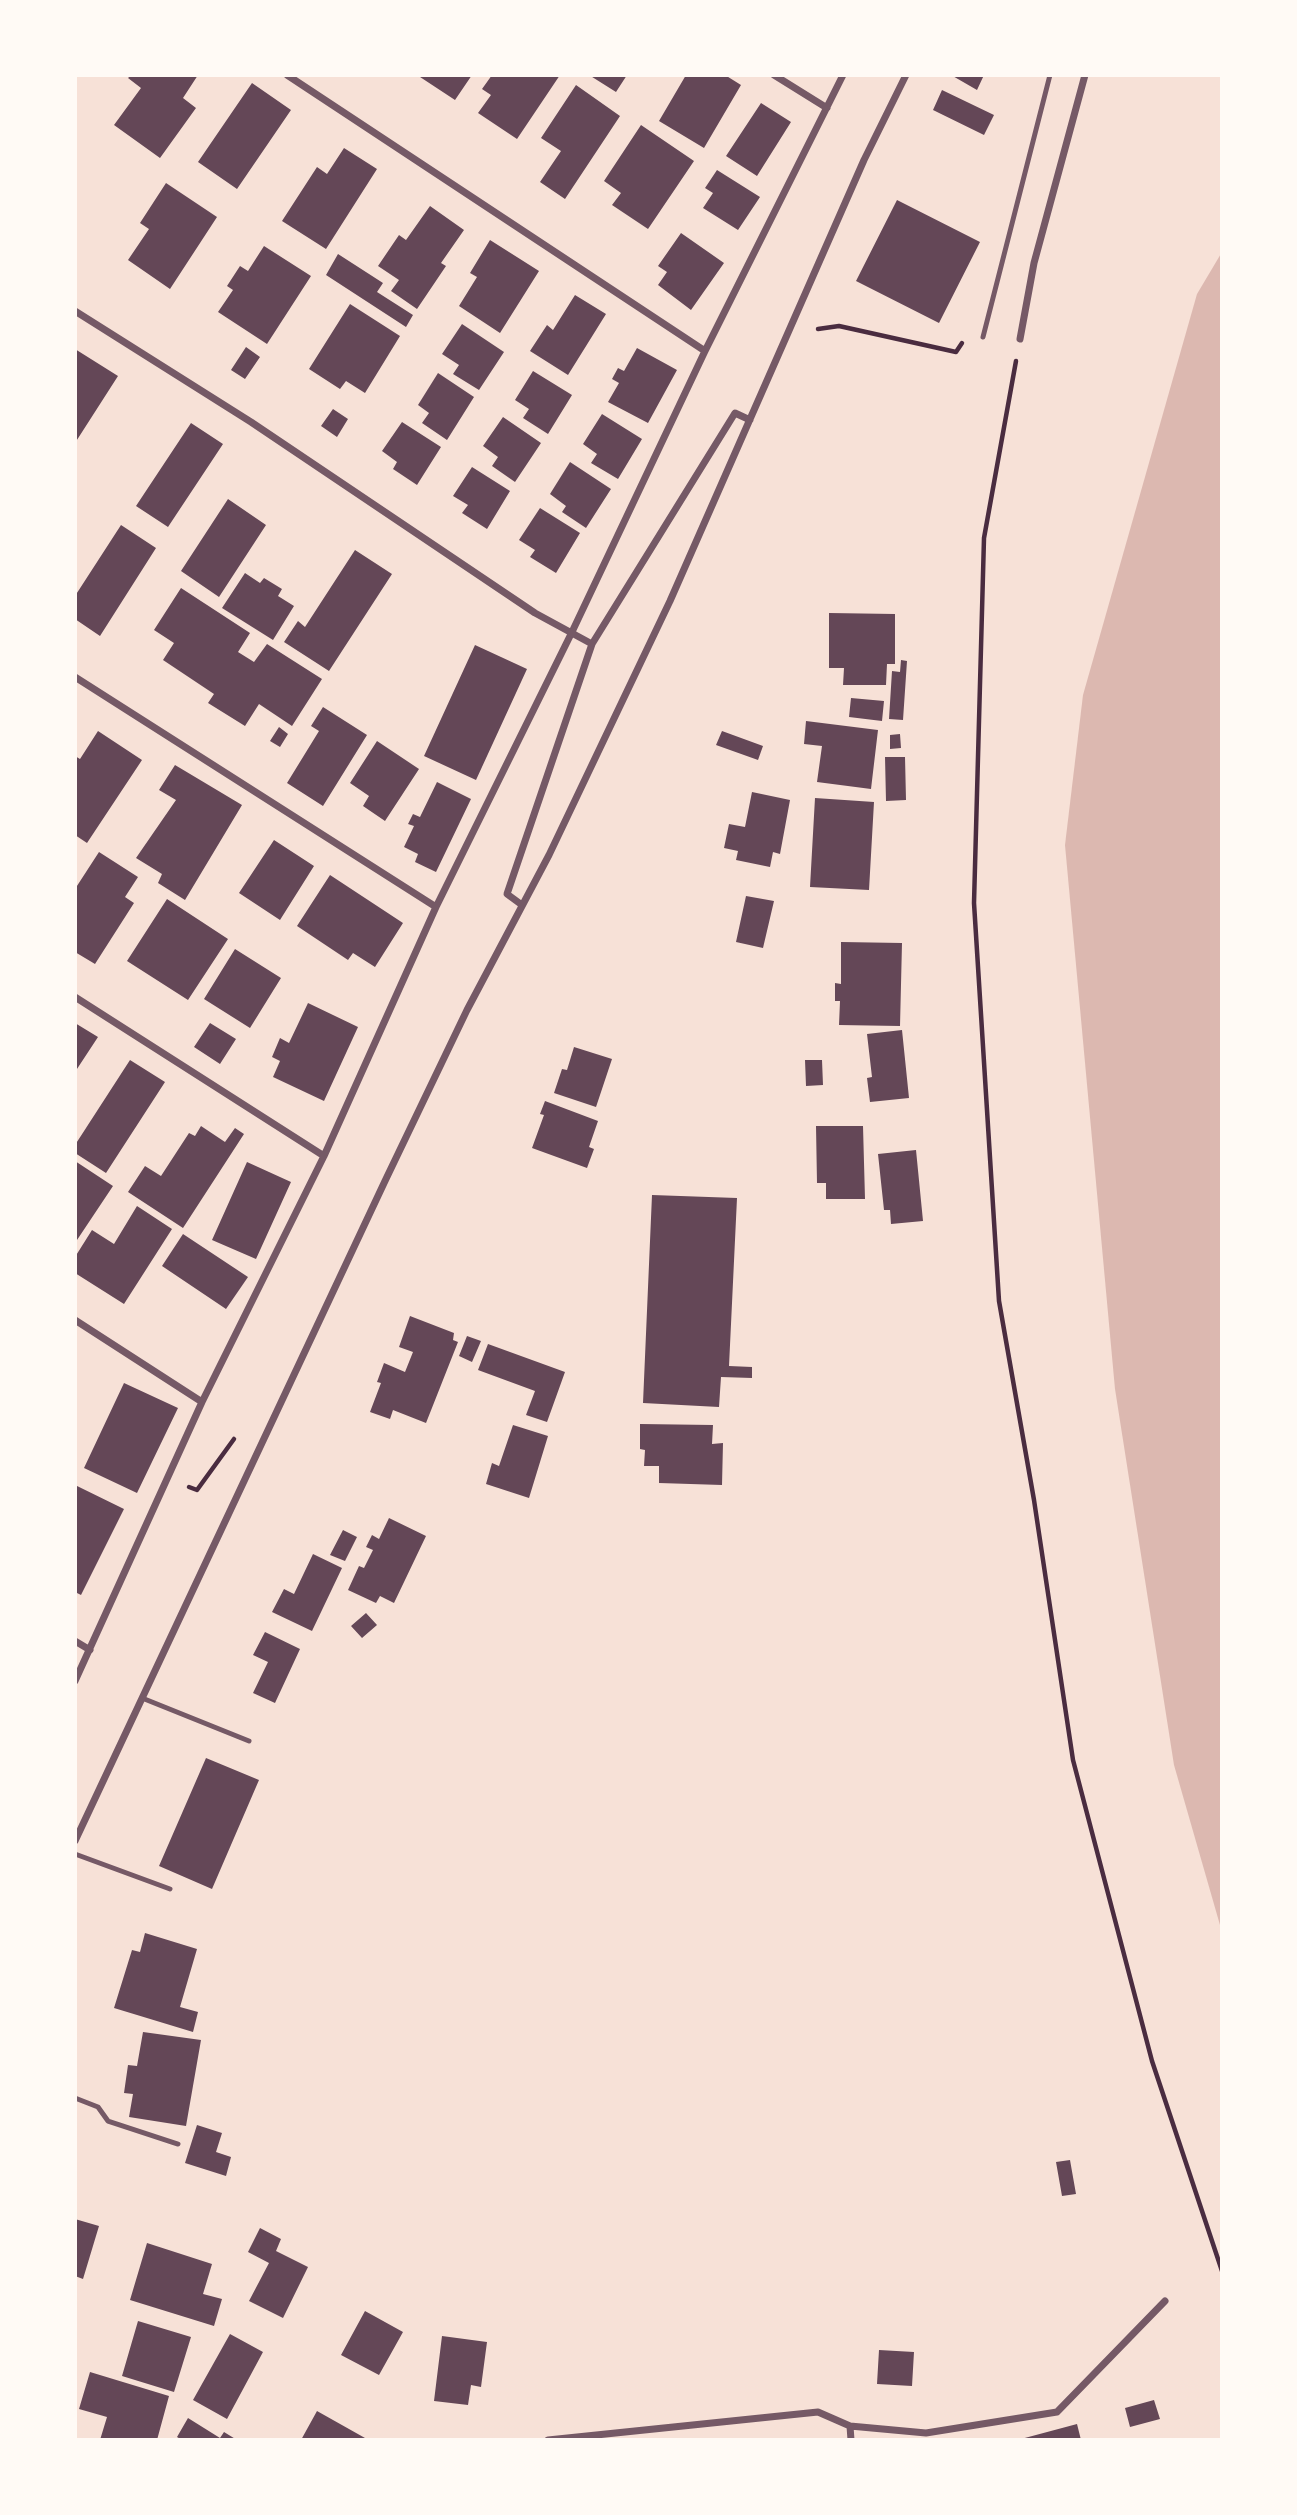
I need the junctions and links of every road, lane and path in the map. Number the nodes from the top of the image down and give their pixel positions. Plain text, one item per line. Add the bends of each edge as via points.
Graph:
1 (288, 75) edge
2 (774, 75) edge
3 (843, 75) edge
4 (906, 75) edge
5 (1050, 75) edge
6 (1086, 75) edge
7 (827, 108) junction
8 (75, 311) edge
9 (815, 332) dead end
10 (983, 337) joint
11 (1020, 339) joint
12 (705, 351) junction
13 (750, 420) junction
14 (572, 632) junction
15 (592, 644) junction
16 (75, 677) edge
17 (522, 905) junction
18 (436, 907) junction
19 (75, 997) edge
20 (324, 1156) junction
21 (75, 1320) edge
22 (202, 1402) junction
23 (239, 1433) dead end
24 (188, 1487) dead end
25 (75, 1641) edge
26 (90, 1650) junction
27 (75, 1681) edge
28 (142, 1698) junction
29 (248, 1741) dead end
30 (75, 1841) edge
31 (75, 1854) edge
32 (170, 1889) dead end
33 (75, 2098) edge
34 (178, 2144) dead end
35 (1222, 2271) edge
36 (1165, 2301) dead end
37 (850, 2426) junction
38 (548, 2440) edge
39 (851, 2440) edge

1 - 12 street
2 - 7 street
3 - 7 street
4 - 13 street via 863,160
5 - 10 lane
6 - 11 street via 1034,262
7 - 12 street
8 - 14 street
9 - 10 path via 820,326 839,326 956,352 964,340
11 - 35 path via 984,538 974,903 999,1301 1073,1759 1152,2061
12 - 14 street
13 - 15 street via 735,413
13 - 17 street via 670,601
14 - 15 street
14 - 18 street
15 - 17 street via 507,894
16 - 18 street
17 - 28 street via 385,1181
18 - 20 street
19 - 20 street
20 - 22 street
21 - 22 street
22 - 26 street
23 - 24 path via 197,1490
25 - 26 street
26 - 27 street
28 - 29 lane
28 - 30 street
31 - 32 lane
33 - 34 lane via 98,2108 108,2121
36 - 37 street via 1057,2412 926,2433
37 - 38 street via 818,2413
37 - 39 street

